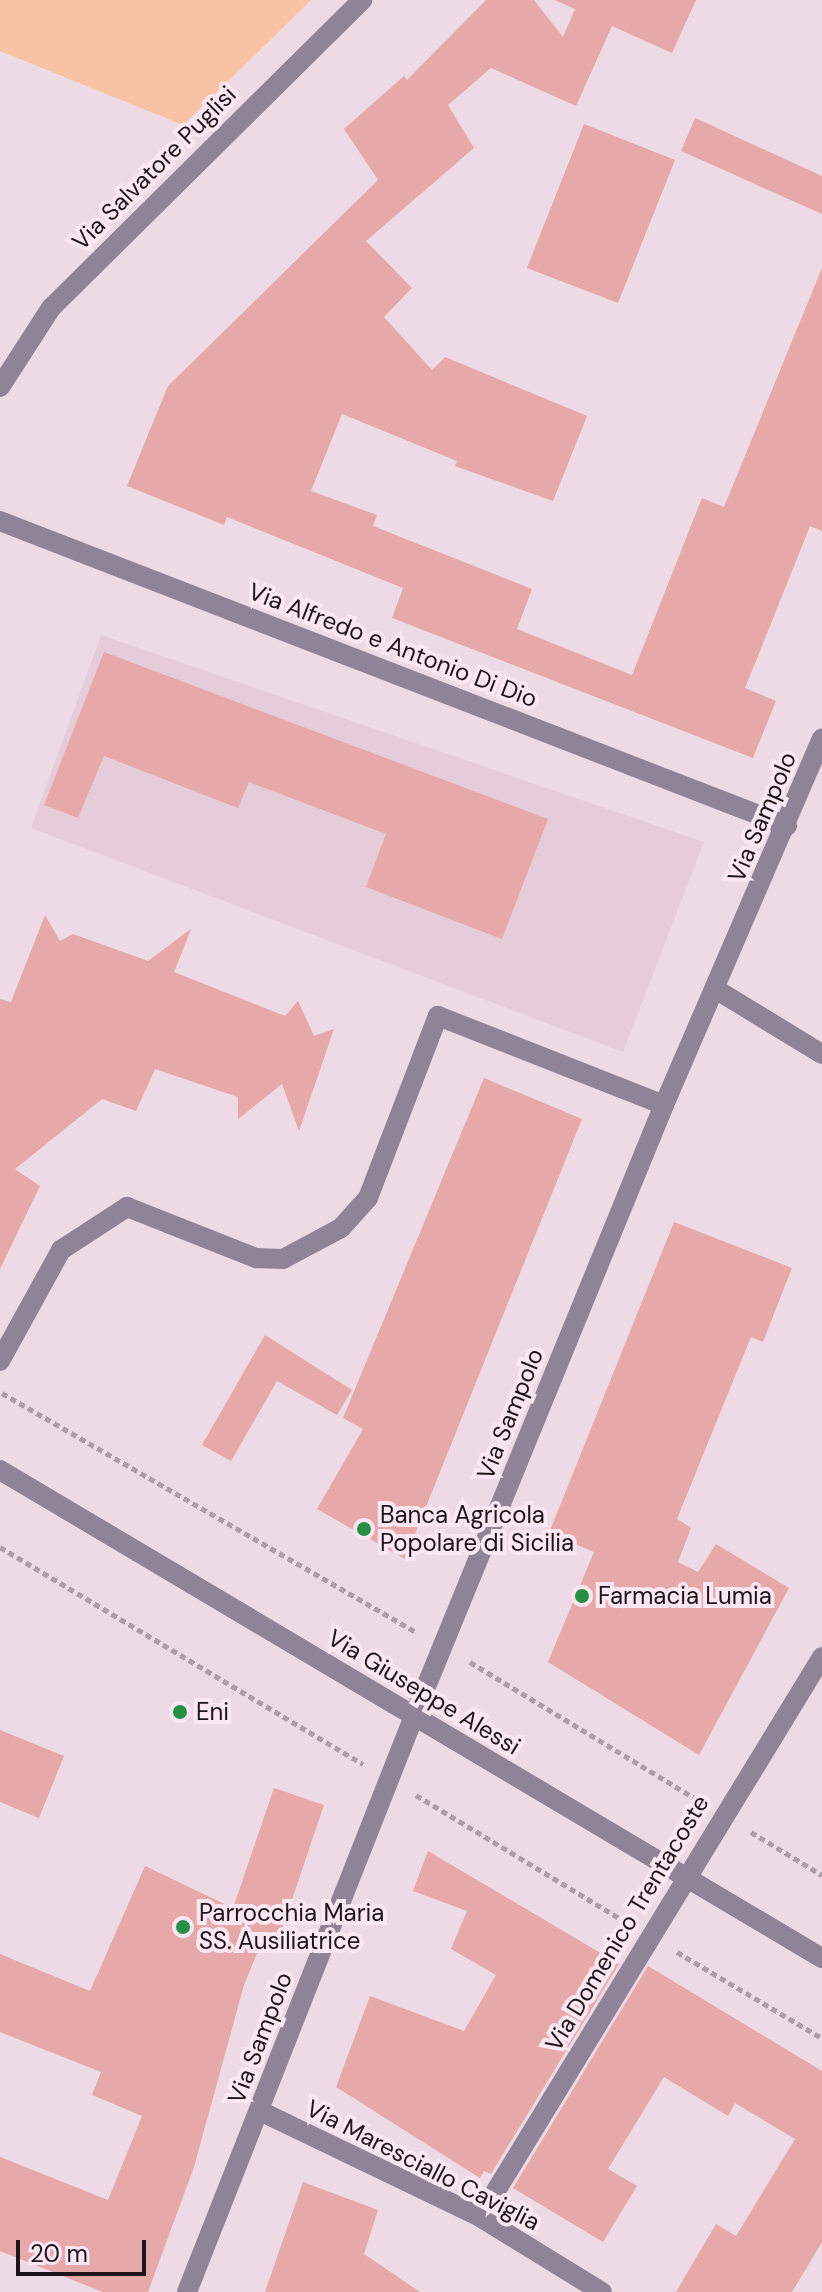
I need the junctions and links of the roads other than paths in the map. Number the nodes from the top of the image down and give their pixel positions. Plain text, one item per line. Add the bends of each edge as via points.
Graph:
1 (362, 0) edge
2 (0, 387) edge
3 (0, 521) edge
4 (822, 739) edge
5 (778, 821) junction
6 (717, 990) junction
7 (822, 1054) edge
8 (664, 1105) junction
9 (0, 1361) edge
10 (0, 1470) edge
11 (822, 1657) edge
12 (414, 1716) junction
13 (685, 1876) junction
14 (822, 1958) edge
15 (260, 2111) junction
16 (480, 2217) junction
17 (187, 2292) edge
18 (602, 2292) edge

1 - 2 street, Via Salvatore Puglisi via 51,308
3 - 5 street, Via Alfredo e Antonio Di Dio
4 - 5 street, Via Sampolo
5 - 6 street, Via Sampolo
6 - 7 street
6 - 8 street, Via Sampolo
8 - 9 street via 438,1016 368,1198 341,1228 283,1259 256,1258 127,1207 61,1250
8 - 12 street, Via Sampolo
10 - 12 street, Via Giuseppe Alessi
11 - 13 street, Via Domenico Trentacoste
12 - 13 street, Via Giuseppe Alessi
12 - 15 street, Via Sampolo
13 - 14 street, Via Giuseppe Alessi
13 - 16 street, Via Domenico Trentacoste
15 - 16 street, Via Maresciallo Caviglia
15 - 17 street, Via Sampolo
16 - 18 street, Via Maresciallo Caviglia

